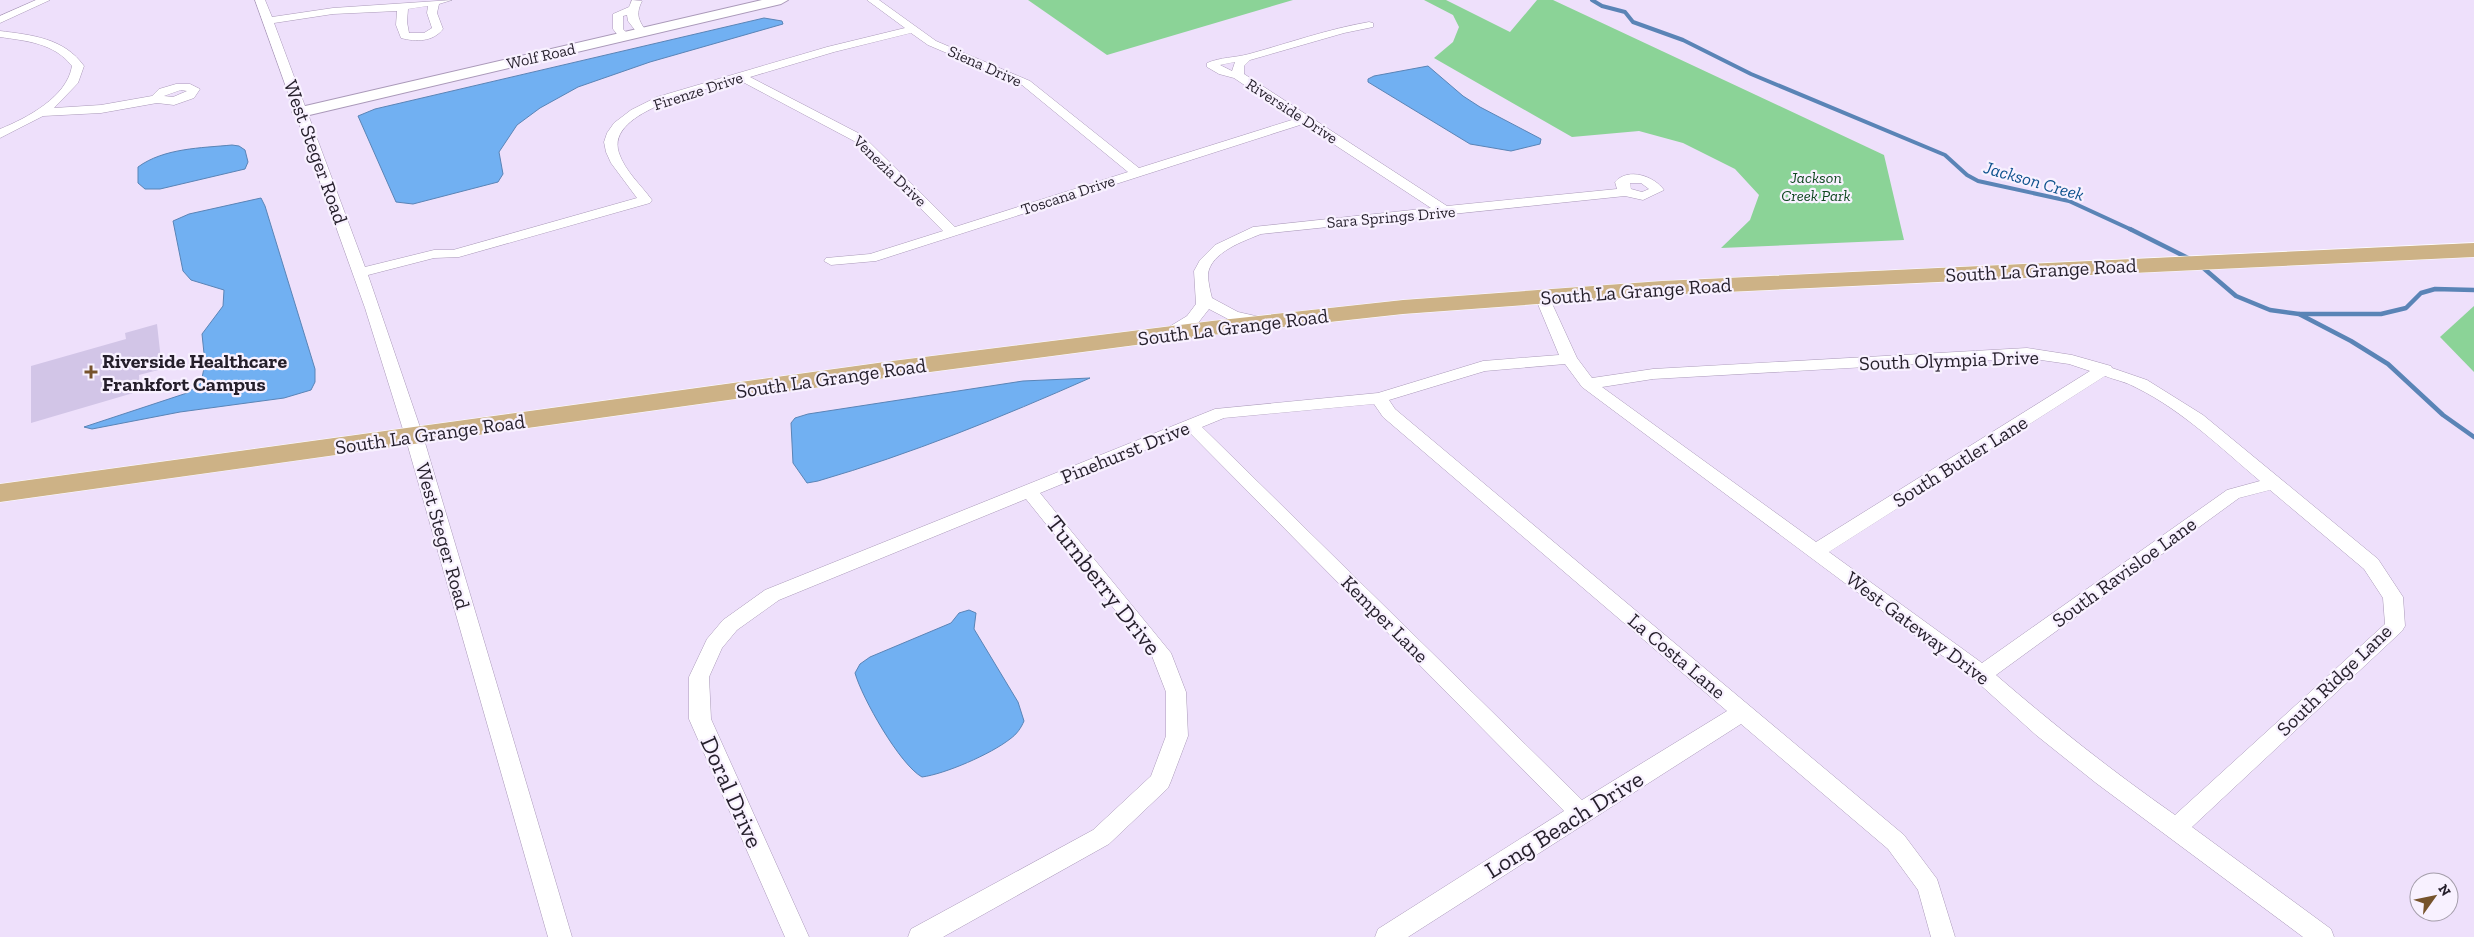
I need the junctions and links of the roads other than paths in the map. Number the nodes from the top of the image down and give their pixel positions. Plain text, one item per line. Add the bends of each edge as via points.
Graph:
1 (45, 0) edge
2 (260, 0) edge
3 (447, 0) edge
4 (780, 0) edge
5 (876, 1) edge
6 (434, 2) junction
7 (635, 4) edge
8 (404, 7) junction
9 (0, 20) edge
10 (268, 24) junction
11 (1370, 25) dead end
12 (912, 30) junction
13 (642, 32) junction
14 (0, 34) edge
15 (624, 36) junction
16 (1246, 58) junction
17 (1238, 76) junction
18 (741, 77) junction
19 (157, 99) dead end
20 (301, 112) junction
21 (39, 113) junction
22 (1304, 120) junction
23 (3, 132) edge
24 (1137, 174) junction
25 (1625, 192) dead end
26 (1446, 212) junction
27 (952, 232) junction
28 (2474, 250) edge
29 (831, 261) dead end
30 (362, 277) junction
31 (1542, 297) junction
32 (1205, 300) junction
33 (1265, 322) junction
34 (1169, 334) junction
35 (1569, 359) junction
36 (2105, 369) junction
37 (1588, 384) junction
38 (1379, 398) junction
39 (1191, 425) junction
40 (414, 436) junction
41 (2273, 483) junction
42 (1029, 491) junction
43 (0, 493) edge
44 (1816, 552) junction
45 (714, 644) joint
46 (1982, 674) junction
47 (1743, 712) junction
48 (1580, 813) junction
49 (2176, 828) junction
50 (560, 937) edge
51 (797, 937) edge
52 (920, 937) edge
53 (1387, 937) edge
54 (1944, 937) edge
55 (2322, 937) edge

1 - 9 street
2 - 10 street, West Steger Road
3 - 6 street
4 - 13 main road, Wolf Road
5 - 12 street, Siena Drive
6 - 8 street
6 - 8 street via 432,12 438,29 419,37 405,36 401,25
7 - 13 street via 632,21
7 - 15 street via 618,14 618,29
8 - 10 street
10 - 20 street, West Steger Road
11 - 16 street, Riverside Drive
12 - 18 street, Firenze Drive via 831,49
12 - 24 street, Siena Drive via 1026,84
13 - 15 main road, Wolf Road
14 - 21 street via 59,46 72,56 78,66 75,80
15 - 20 main road, Wolf Road
16 - 17 street, Riverside Drive via 1236,69
16 - 17 street via 1223,60 1211,65
17 - 22 street, Riverside Drive
18 - 27 street, Venezia Drive via 858,138
18 - 30 street, Firenze Drive via 661,100 617,126 611,139 612,151 645,200 454,254 442,261
19 - 21 street via 101,109
20 - 30 street, West Steger Road
21 - 23 street
22 - 24 street, Toscana Drive
22 - 26 street, Riverside Drive
24 - 27 street, Toscana Drive
25 - 26 street, Sara Springs Drive
26 - 32 street, Sara Springs Drive via 1258,230 1234,239 1217,250 1206,263 1200,278
27 - 29 street, Toscana Drive via 871,258
28 - 31 main road, South La Grange Road via 1662,288
30 - 40 street, West Steger Road
31 - 33 main road, South La Grange Road via 1403,307
31 - 35 street, West Gateway Drive
32 - 33 street via 1233,316
32 - 34 street via 1193,318
33 - 34 main road, South La Grange Road
34 - 40 main road, South La Grange Road
35 - 37 street, West Gateway Drive
35 - 38 street, Pinehurst Drive via 1483,366
36 - 37 street, South Olympia Drive via 2027,353 1653,374
36 - 41 street, South Olympia Drive via 2166,396
36 - 44 street, South Butler Lane
37 - 44 street, West Gateway Drive
38 - 39 street, Pinehurst Drive via 1221,413
38 - 47 street, La Costa Lane via 1389,413
39 - 42 street, Pinehurst Drive
39 - 48 street, Kemper Lane
40 - 43 main road, South La Grange Road
40 - 50 street, West Steger Road
41 - 46 street, South Ravisloe Lane via 2233,494
41 - 49 street, South Ridge Lane via 2371,564 2392,597 2396,626
42 - 45 street, Pinehurst Drive via 772,594 730,625
42 - 52 street, Turnberry Drive via 1161,653 1176,692 1177,736 1160,781 1101,837
44 - 46 street, West Gateway Drive
45 - 51 street, Doral Drive via 699,677 700,720
46 - 49 street, West Gateway Drive via 2051,735
47 - 48 street, Long Beach Drive
47 - 54 street, La Costa Lane via 1896,842 1929,886
48 - 53 street, Long Beach Drive
49 - 55 street, West Gateway Drive

